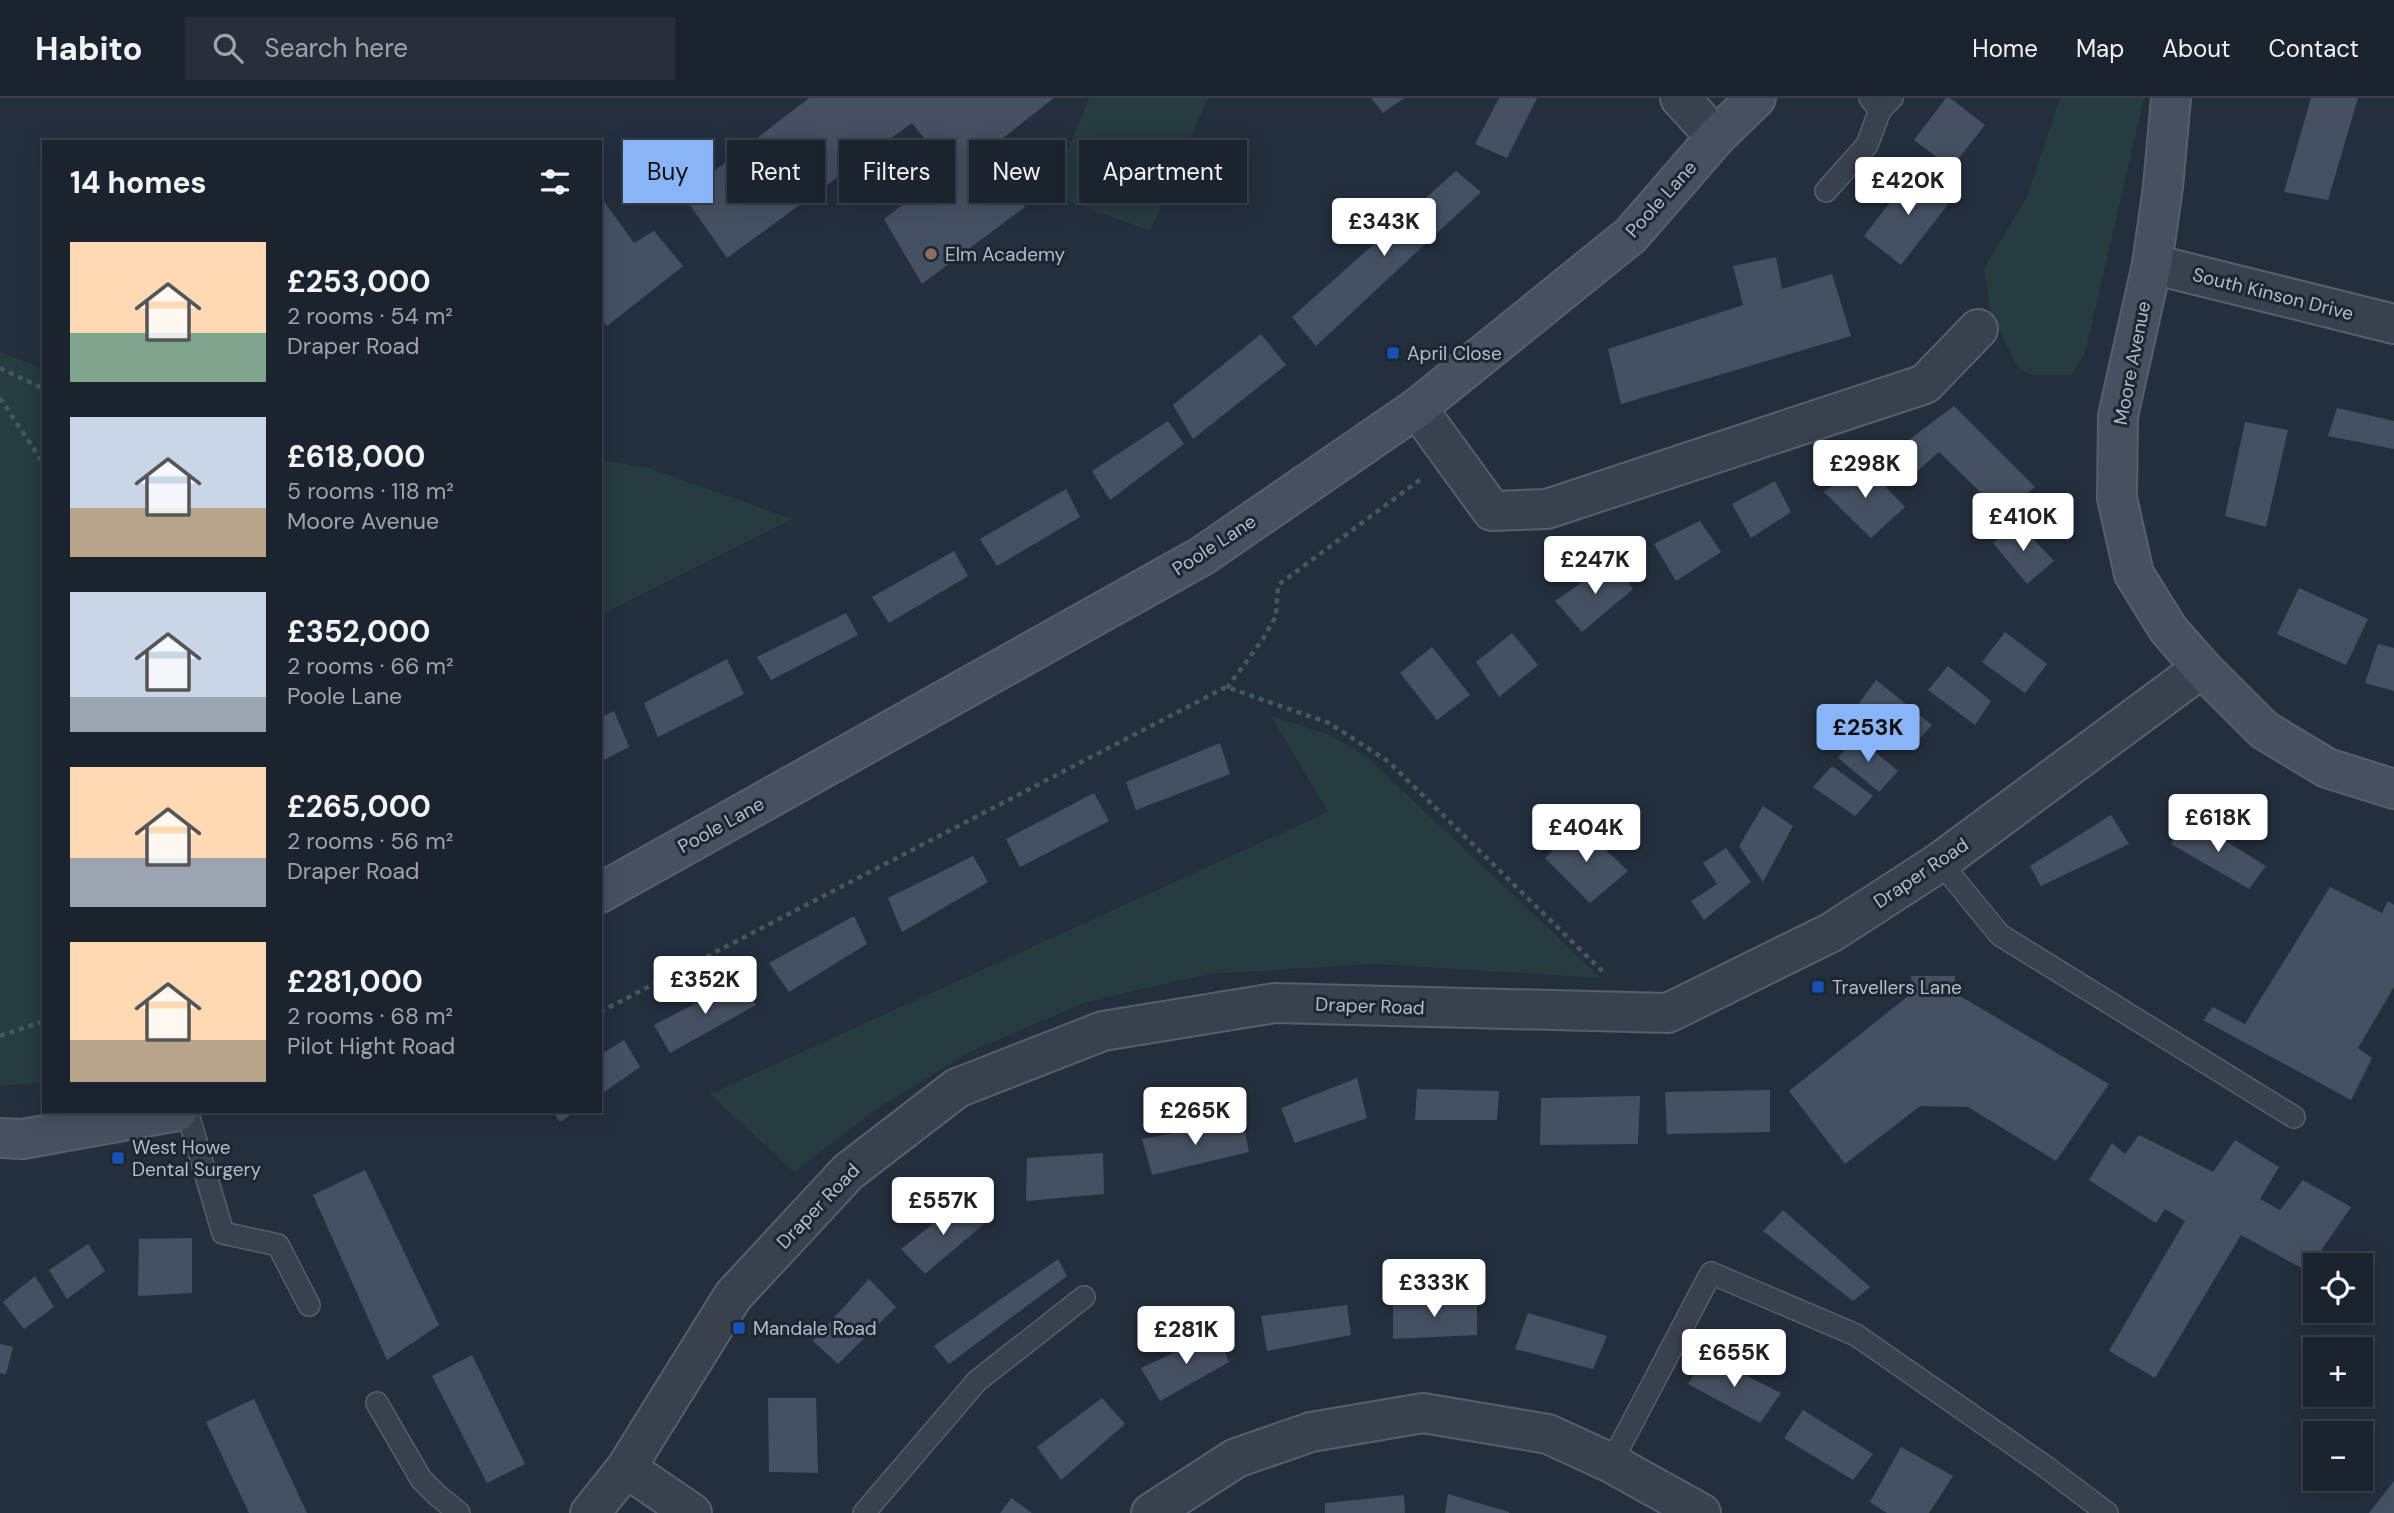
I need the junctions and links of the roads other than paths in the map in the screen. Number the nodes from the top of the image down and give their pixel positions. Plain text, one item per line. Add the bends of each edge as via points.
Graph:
1 (1680, 98) edge
2 (1756, 98) edge
3 (2171, 98) edge
4 (1881, 102) edge
5 (1716, 137) junction
6 (1826, 191) dead end
7 (2152, 264) junction
8 (2394, 324) edge
9 (1978, 329) dead end
10 (1417, 408) junction
11 (2202, 668) junction
12 (2394, 789) edge
13 (1940, 862) junction
14 (602, 892) edge
15 (167, 1113) edge
16 (188, 1113) edge
17 (2294, 1117) dead end
18 (0, 1138) edge
19 (1084, 1297) dead end
20 (309, 1305) dead end
21 (377, 1403) dead end
22 (1611, 1462) junction
23 (626, 1468) junction
24 (459, 1513) edge
25 (590, 1513) edge
26 (692, 1513) edge
27 (864, 1513) edge
28 (1151, 1513) edge
29 (1701, 1513) edge
30 (2107, 1513) edge

1 - 5 street
2 - 5 street, Poole Lane
3 - 7 street, Moore Avenue
4 - 6 lane via 1867,145
5 - 10 street, Poole Lane via 1631,235
7 - 8 street, South Kinson Drive
7 - 11 street, Moore Avenue via 2118,416 2117,499 2134,574 2168,629
9 - 10 street via 1925,384 1547,509 1492,511
10 - 14 street, Poole Lane via 1202,556
11 - 12 street, Moore Avenue via 2263,730 2327,768
11 - 13 street, Draper Road
13 - 17 lane via 2000,935
13 - 23 street, Draper Road via 1832,932 1668,1013 1275,1003 1103,1031 957,1088 848,1171 733,1296
15 - 18 street via 23,1139
16 - 20 lane via 223,1233 278,1245
19 - 27 lane via 977,1381
21 - 24 lane via 421,1479
22 - 28 street via 1548,1434 1423,1413 1311,1432 1236,1458
22 - 29 street
22 - 30 lane via 1711,1273 1856,1335
23 - 25 street
23 - 26 street

